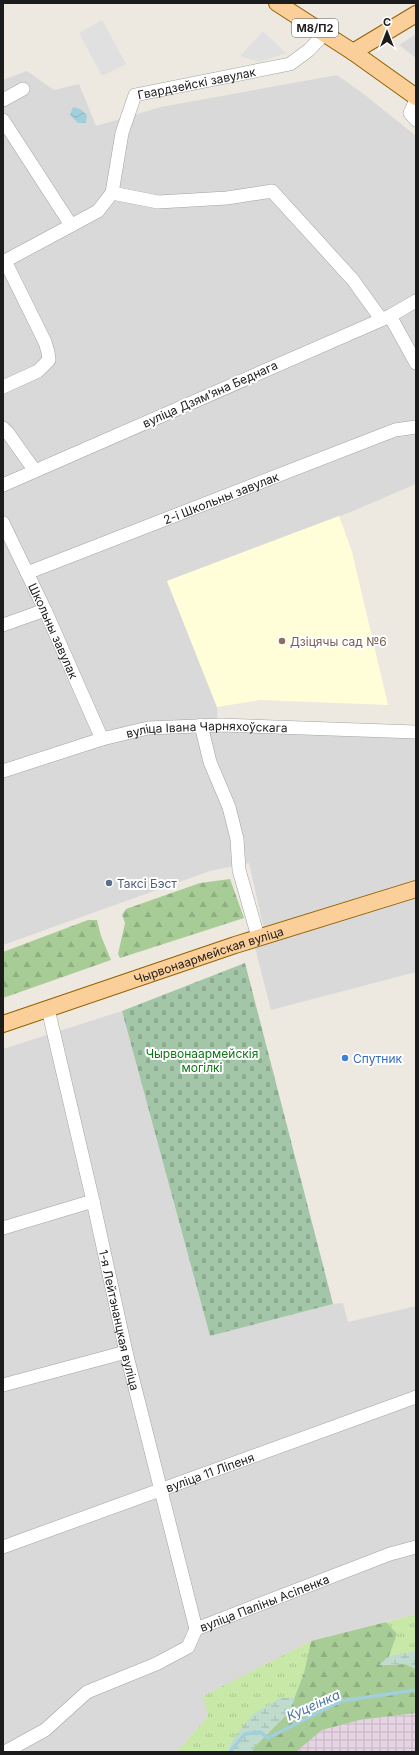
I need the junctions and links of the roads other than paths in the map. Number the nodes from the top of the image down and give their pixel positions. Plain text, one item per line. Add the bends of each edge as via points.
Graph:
1 (277, 3) edge
2 (416, 14) edge
3 (324, 34) junction
4 (353, 52) junction
5 (23, 89) dead end
6 (416, 97) edge
7 (3, 100) edge
8 (416, 100) edge
9 (3, 120) edge
10 (416, 120) edge
11 (112, 193) junction
12 (71, 225) junction
13 (416, 301) edge
14 (385, 318) junction
15 (416, 363) edge
16 (3, 387) edge
17 (416, 427) edge
18 (3, 428) edge
19 (35, 471) junction
20 (3, 485) edge
21 (3, 523) edge
22 (27, 573) junction
23 (45, 610) junction
24 (3, 625) edge
25 (201, 725) junction
26 (416, 732) edge
27 (102, 739) junction
28 (3, 770) edge
29 (416, 889) edge
30 (258, 937) junction
31 (48, 1009) junction
32 (3, 1024) edge
33 (93, 1201) junction
34 (3, 1228) edge
35 (126, 1352) junction
36 (3, 1385) edge
37 (416, 1397) edge
38 (161, 1489) junction
39 (3, 1547) edge
40 (416, 1547) edge
41 (196, 1629) junction
42 (5, 1752) edge

1 - 3 main road, М8/П2
2 - 4 main road
3 - 4 main road, М8/П2
3 - 11 street, Гвардзейскі завулак via 309,50 290,64 135,95 122,133
4 - 6 main road, М8/П2
5 - 7 street
8 - 10 street via 410,113
9 - 12 street
11 - 12 street via 98,211
11 - 14 street via 158,202 227,198 272,191
12 - 16 street via 5,261 45,342 49,360 38,371
13 - 14 street, вуліца Дзямʼяна Беднага
14 - 15 street
14 - 19 street, вуліца Дзямʼяна Беднага
17 - 22 street, 2-і Школьны завулак via 395,430
18 - 19 street
19 - 20 street, вуліца Дзямʼяна Беднага
21 - 22 street, Школьны завулак
22 - 23 street, Школьны завулак
23 - 24 street
23 - 27 street, Школьны завулак
25 - 26 street, вуліца Івана Чарняхоўскага
25 - 27 street, вуліца Івана Чарняхоўскага via 148,728
25 - 30 street via 210,762 229,807 237,839 239,870
27 - 28 street, вуліца Івана Чарняхоўскага
29 - 30 main road, Чырвонаармейская вуліца
30 - 31 main road, Чырвонаармейская вуліца
31 - 32 main road, Чырвонаармейская вуліца
31 - 33 street, 1-я Лейтэнанцкая вуліца
33 - 34 street
33 - 35 street, 1-я Лейтэнанцкая вуліца
35 - 36 street
35 - 38 street, 1-я Лейтэнанцкая вуліца
37 - 38 street, вуліца 11 Ліпеня
38 - 39 street, вуліца 11 Ліпеня
38 - 41 street, 1-я Лейтэнанцкая вуліца
40 - 41 street, вуліца Паліны Асіпенка via 390,1554
41 - 42 street, вуліца Паліны Асіпенка via 188,1647 156,1664 88,1692 45,1730

